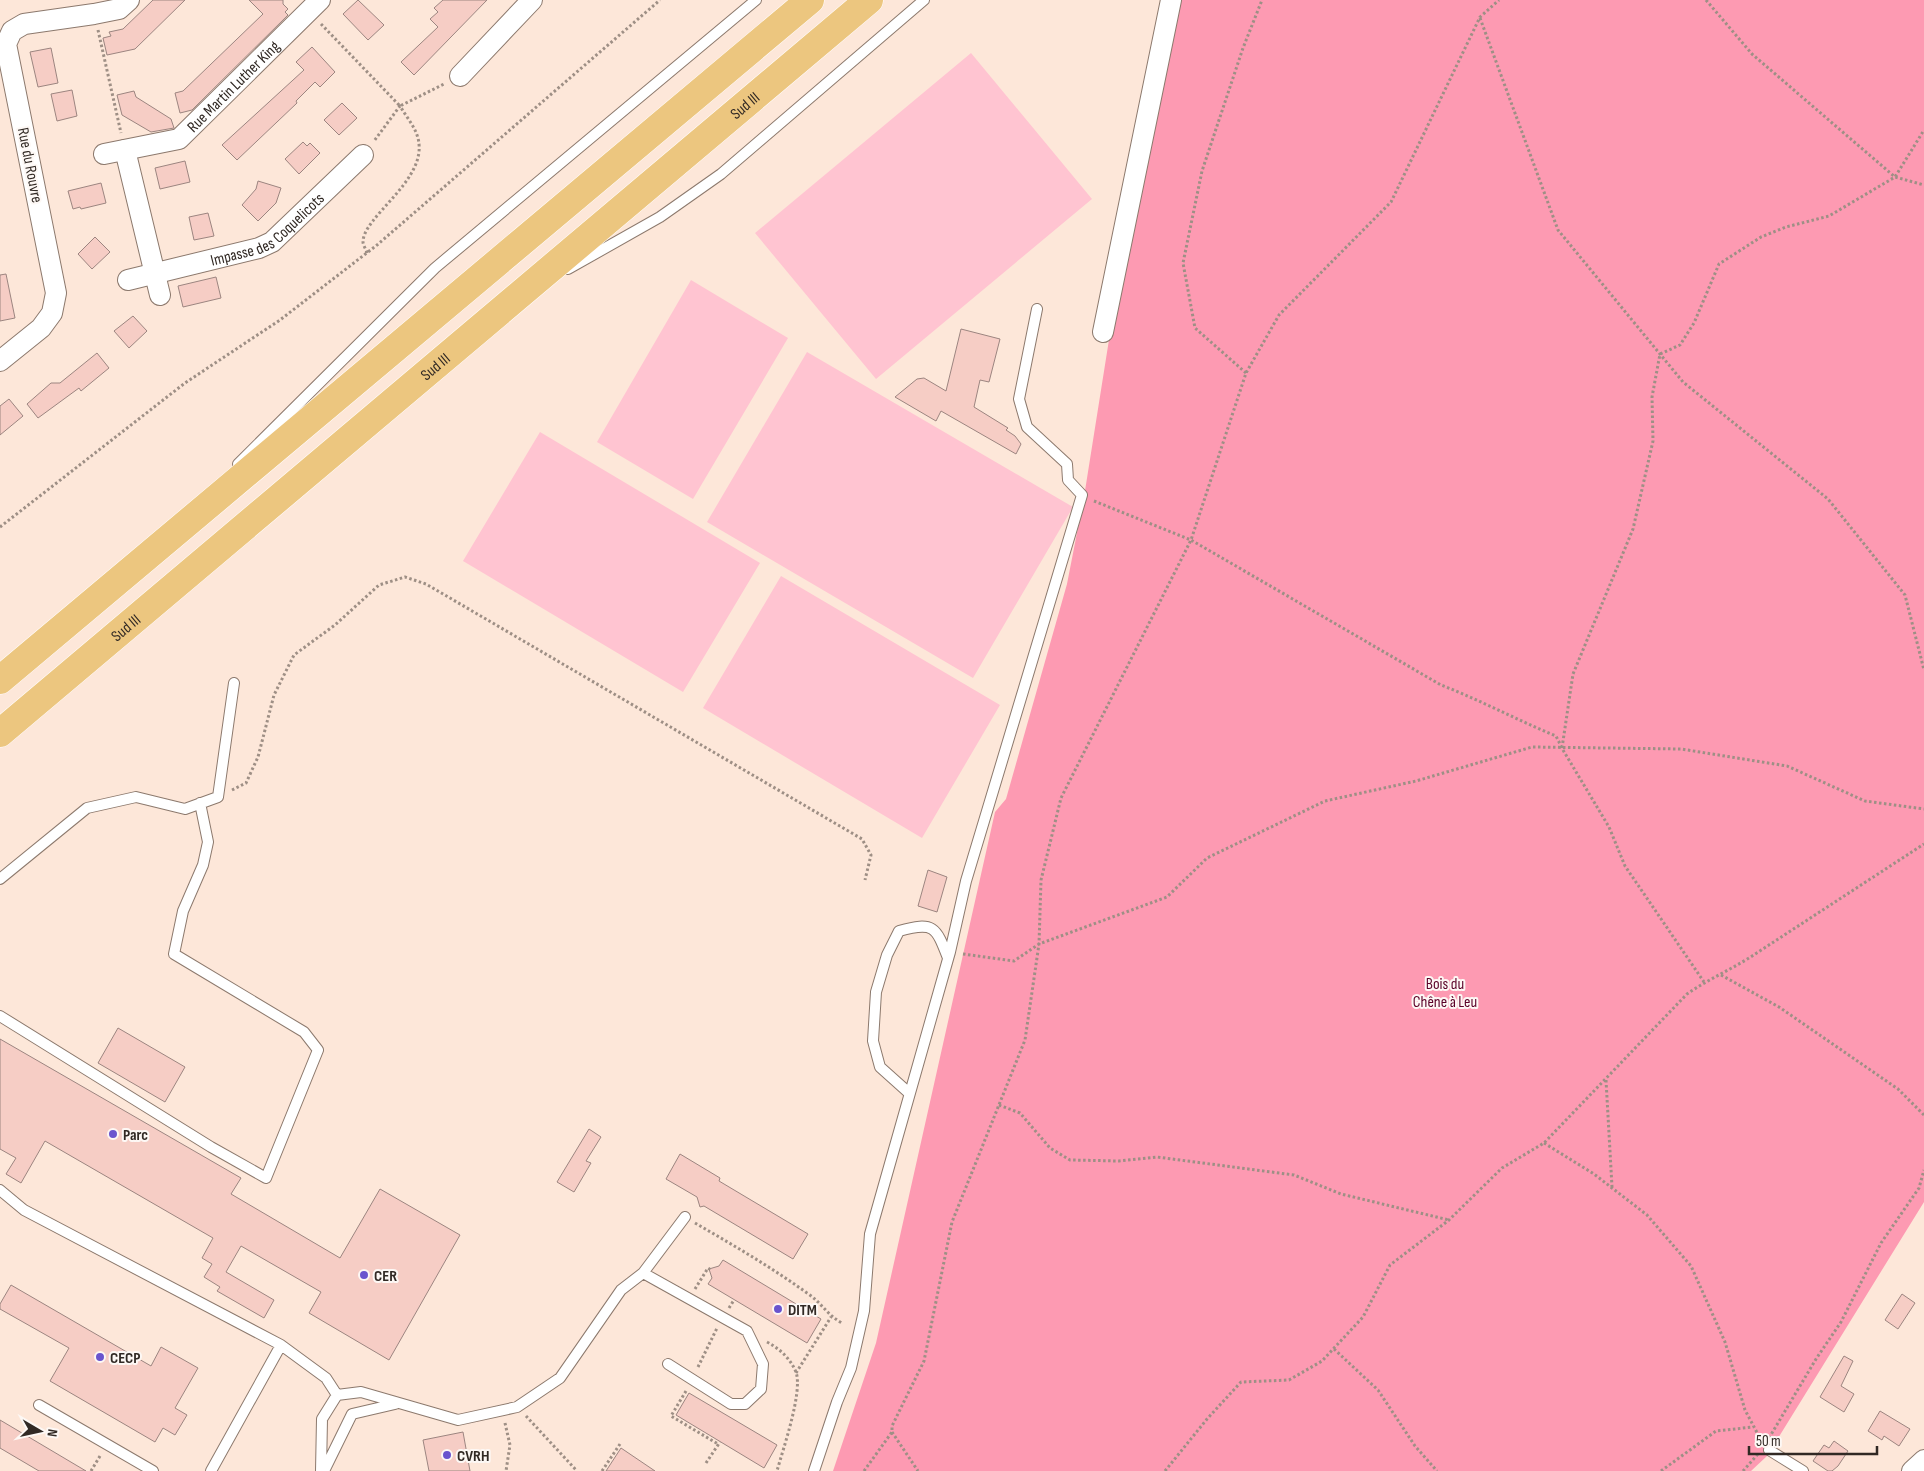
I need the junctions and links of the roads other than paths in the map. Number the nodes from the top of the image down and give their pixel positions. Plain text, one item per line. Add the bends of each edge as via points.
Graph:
1 (128, 0) edge
2 (532, 0) edge
3 (756, 0) edge
4 (810, 0) edge
5 (869, 0) edge
6 (924, 0) edge
7 (1171, 0) edge
8 (308, 4) edge
9 (460, 76) road end
10 (125, 150) junction
11 (104, 154) dead end
12 (363, 155) road end
13 (155, 274) junction
14 (128, 280) dead end
15 (160, 295) dead end
16 (513, 300) junction
17 (1037, 309) dead end
18 (1103, 332) dead end
19 (0, 361) edge
20 (144, 559) junction
21 (0, 680) edge
22 (234, 683) dead end
23 (0, 733) edge
24 (200, 803) junction
25 (0, 879) edge
26 (949, 955) junction
27 (0, 1016) edge
28 (910, 1093) junction
29 (0, 1190) edge
30 (685, 1217) road end
31 (644, 1273) junction
32 (280, 1345) junction
33 (668, 1364) dead end
34 (337, 1395) junction
35 (396, 1404) junction
36 (39, 1405) dead end
37 (1769, 1450) road end
38 (1924, 1460) edge
39 (153, 1471) edge
40 (210, 1471) edge
41 (322, 1471) edge
42 (814, 1471) edge
43 (1803, 1471) edge
44 (1912, 1471) edge

1 - 19 street, Rue du Rouvre via 119,9 24,24 12,31 6,44 56,293 52,313 41,328
2 - 9 street
3 - 20 lane via 435,268
4 - 20 highway
5 - 16 highway, Sud III
6 - 16 lane via 721,174 660,216
7 - 18 street
8 - 10 street, Rue Martin Luther King via 179,138
10 - 11 street, Rue Martin Luther King
10 - 13 street
12 - 13 street, Impasse des Coquelicots via 272,242
13 - 14 street, Impasse des Coquelicots
13 - 15 street
16 - 23 highway, Sud III
17 - 26 lane via 1019,399 1027,427 1068,464 1068,480 1082,496 966,881
20 - 21 highway
22 - 24 lane via 218,797
24 - 25 lane via 185,809 136,797 87,808
24 - 27 lane via 208,842 203,865 183,911 174,954 304,1032 318,1050 266,1178
26 - 28 lane
26 - 28 lane via 938,932 931,928 917,926 899,931 887,955 876,992 873,1041 880,1067
28 - 42 lane via 870,1234 864,1311 851,1368
29 - 32 lane via 24,1210
30 - 31 lane
31 - 33 lane via 747,1331 763,1364 761,1389 745,1404 731,1404
31 - 35 lane via 621,1290 560,1378 517,1407 458,1420
32 - 34 lane via 326,1378
32 - 40 lane
34 - 35 lane via 361,1392
34 - 41 lane via 322,1419
35 - 41 lane via 352,1414
36 - 39 lane
37 - 43 lane
38 - 44 street

